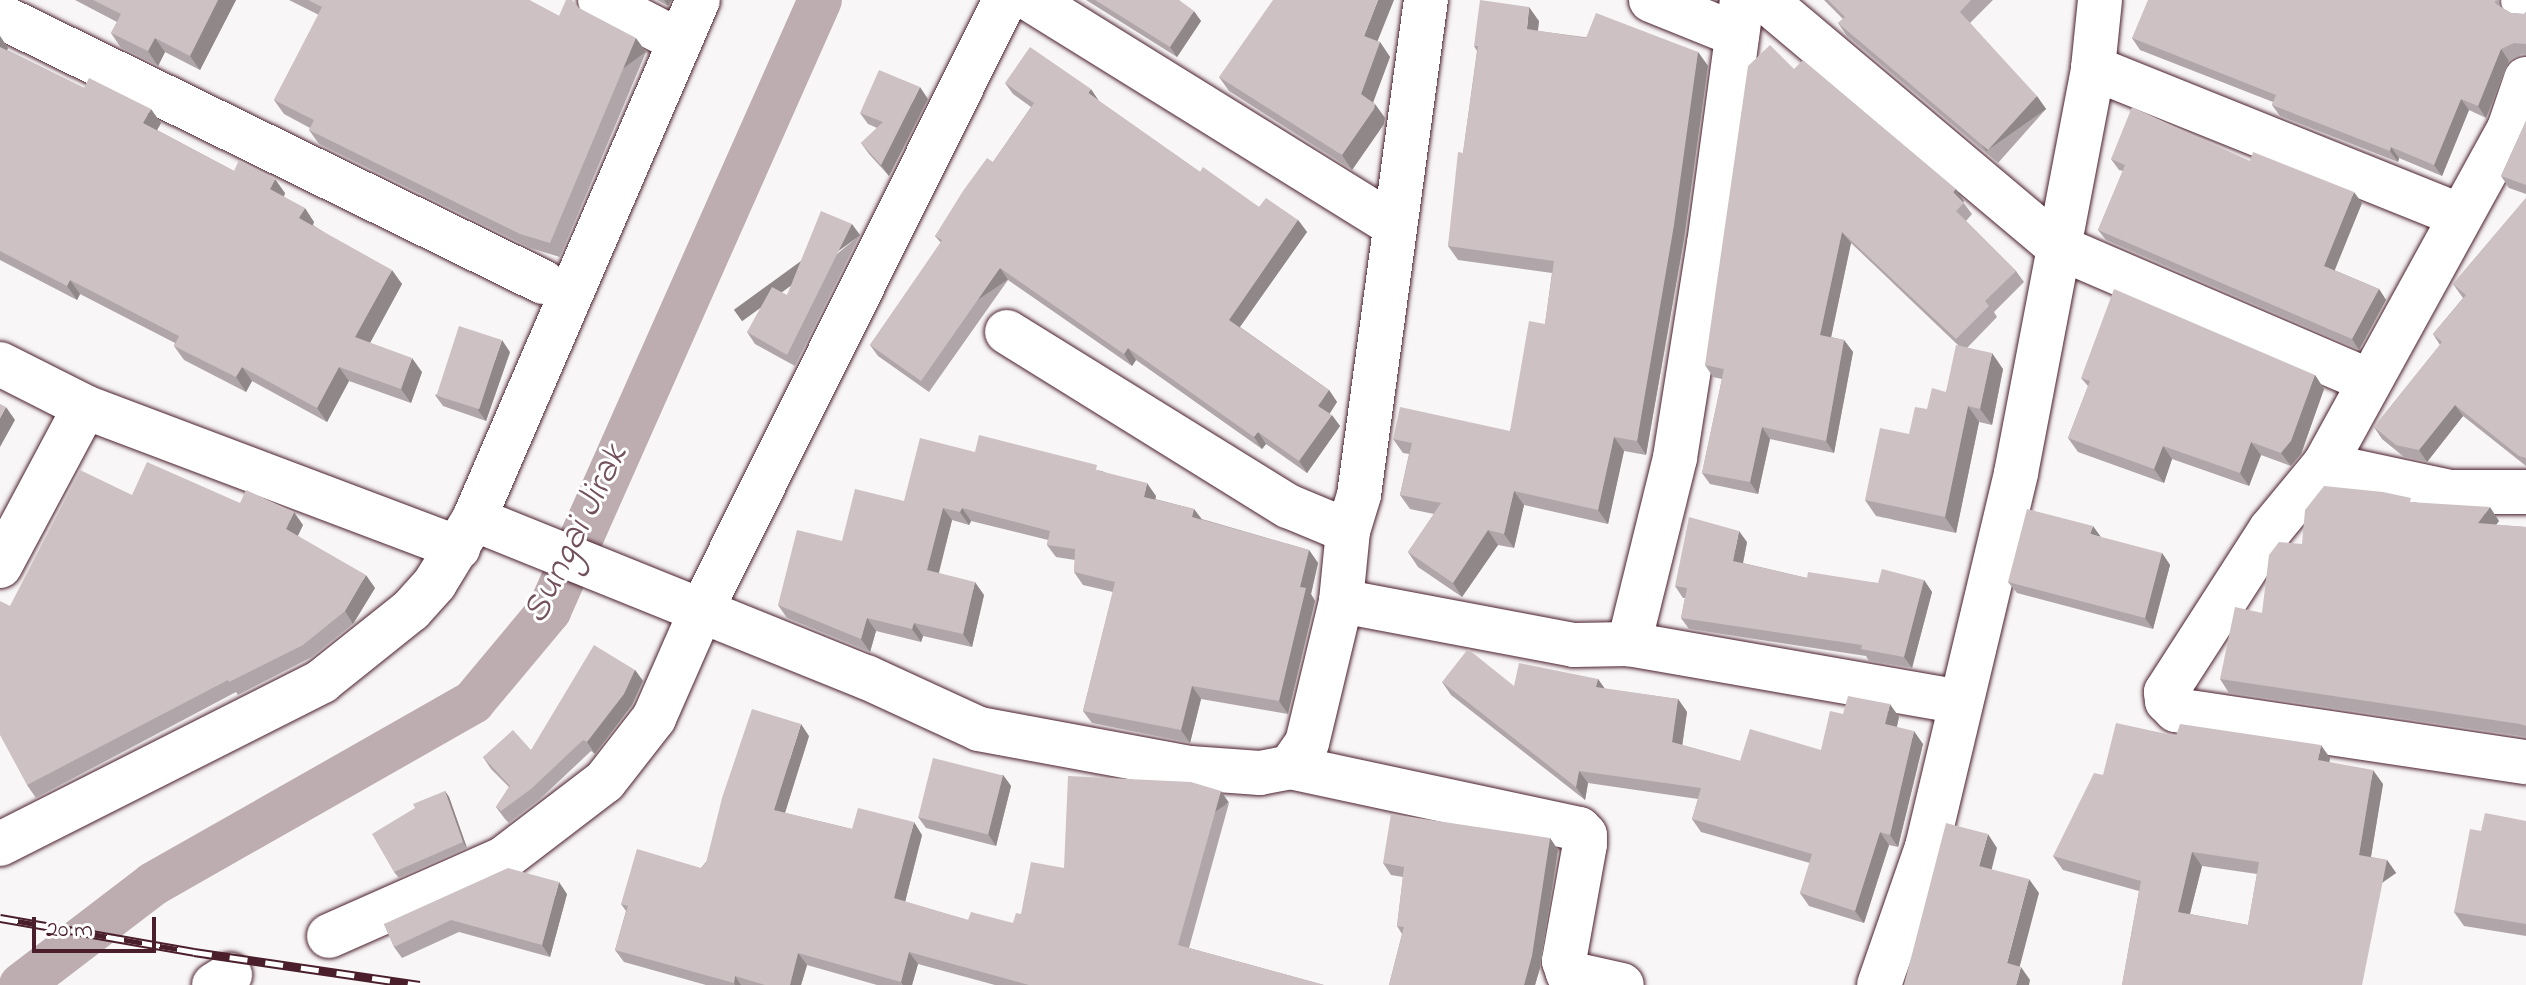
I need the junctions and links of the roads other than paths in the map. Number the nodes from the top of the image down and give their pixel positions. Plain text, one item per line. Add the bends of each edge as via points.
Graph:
1 (600, 0) edge
2 (698, 0) edge
3 (1005, 0) edge
4 (1031, 0) edge
5 (1426, 0) edge
6 (1651, 0) edge
7 (1765, 0) edge
8 (2100, 0) edge
9 (0, 16) edge
10 (1739, 17) edge
11 (679, 41) junction
12 (2093, 68) junction
13 (2526, 79) edge
14 (2458, 215) junction
15 (1394, 225) junction
16 (2058, 247) junction
17 (543, 282) dead end
18 (1007, 332) dead end
19 (0, 364) edge
20 (2369, 381) junction
21 (85, 407) junction
22 (2324, 465) junction
23 (2526, 492) edge
24 (1348, 531) junction
25 (477, 532) junction
26 (0, 566) edge
27 (1341, 601) junction
28 (692, 609) junction
29 (1629, 644) junction
30 (1960, 702) junction
31 (2526, 762) edge
32 (1290, 767) junction
33 (0, 844) edge
34 (329, 936) dead end
35 (1622, 985) edge
36 (1879, 985) edge

1 - 11 street
2 - 11 street
3 - 28 street
4 - 15 street
5 - 15 street
6 - 10 street
7 - 16 street
8 - 12 street
9 - 17 street
10 - 29 street via 1675,458
11 - 25 street
12 - 14 street
12 - 16 street
13 - 14 street via 2509,129
14 - 20 street
15 - 24 street via 1359,495
16 - 20 street
16 - 30 street via 2016,473
18 - 24 street via 1288,506
19 - 21 street
20 - 22 street
21 - 25 street
21 - 26 street
22 - 23 street via 2450,492
22 - 31 street via 2254,554 2172,679 2167,701 2176,710
24 - 27 street
25 - 28 street
25 - 33 street via 411,610 322,681
27 - 29 street via 1574,645
27 - 32 street via 1307,743
28 - 32 street via 1004,736 1190,768 1260,773
28 - 34 street via 654,718 605,781 503,859
29 - 30 street
30 - 36 street via 1927,847
32 - 35 street via 1579,829 1585,844 1564,961 1568,973

